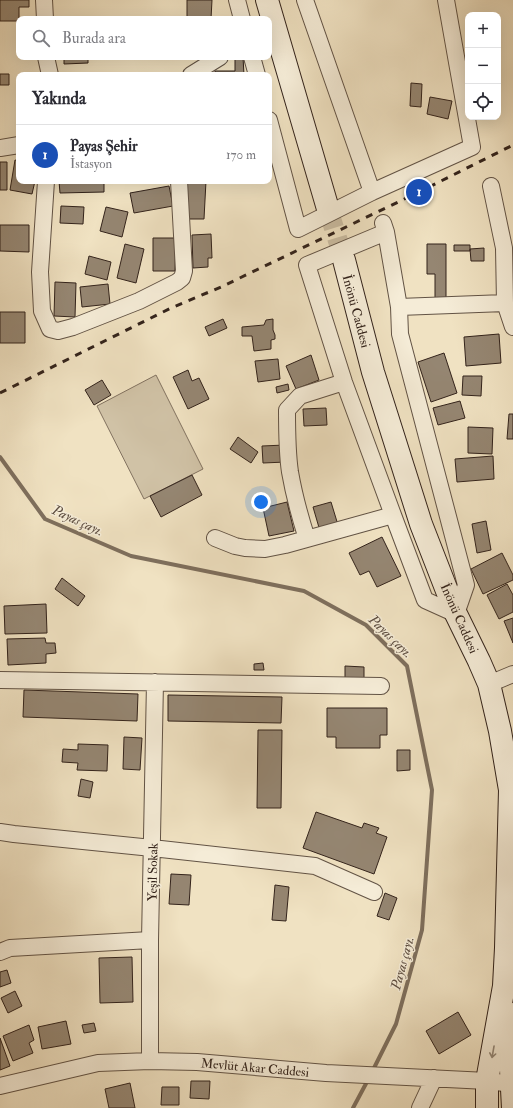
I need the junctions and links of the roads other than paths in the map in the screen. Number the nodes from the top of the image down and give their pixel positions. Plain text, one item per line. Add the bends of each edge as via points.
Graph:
1 (44, 0) edge
2 (237, 0) edge
3 (267, 0) edge
4 (305, 0) edge
5 (446, 0) edge
6 (44, 16) edge
7 (241, 16) edge
8 (272, 16) edge
9 (272, 17) edge
10 (47, 60) edge
11 (215, 60) edge
12 (253, 60) edge
13 (49, 72) edge
14 (196, 72) edge
15 (256, 72) edge
16 (272, 131) edge
17 (16, 145) edge
18 (0, 148) edge
19 (46, 184) edge
20 (179, 184) edge
21 (491, 186) dead end
22 (372, 192) junction
23 (328, 209) tunnel mouth
24 (344, 260) tunnel mouth
25 (505, 303) junction
26 (399, 307) junction
27 (513, 327) edge
28 (344, 382) junction
29 (393, 514) junction
30 (215, 538) dead end
31 (307, 539) junction
32 (456, 614) junction
33 (513, 674) edge
34 (0, 680) edge
35 (155, 682) junction
36 (489, 684) junction
37 (381, 686) dead end
38 (511, 790) edge
39 (0, 832) edge
40 (152, 848) junction
41 (374, 892) dead end
42 (150, 940) junction
43 (510, 948) edge
44 (0, 952) edge
45 (504, 986) junction
46 (150, 1061) junction
47 (434, 1078) junction
48 (487, 1081) junction
49 (512, 1084) edge
50 (0, 1086) edge
51 (420, 1108) edge
52 (487, 1108) edge
53 (513, 1108) edge

1 - 6 street
2 - 7 street
3 - 8 main road
4 - 22 street
5 - 22 street via 472,147
9 - 23 main road
10 - 13 street
11 - 14 street
12 - 15 street
16 - 22 street via 298,229
17 - 18 street
19 - 20 street via 40,272 42,311 50,329 58,331 139,301 182,278 184,271
21 - 25 street via 504,248
24 - 32 main road, İnönü Caddesi via 373,372 421,524
25 - 26 street
25 - 27 street
26 - 28 street via 385,228 308,265
26 - 32 street via 400,334 466,585
28 - 29 street
28 - 31 street via 300,396 286,410 290,472
29 - 31 street
29 - 32 street via 425,600
30 - 31 street via 235,546 255,549 275,548
32 - 36 main road, İnönü Caddesi
33 - 36 street
34 - 35 street
35 - 37 street
35 - 40 street, Yeşil Sokak
36 - 38 main road, İnönü Caddesi
38 - 43 main road, İnönü Caddesi
39 - 40 street
40 - 41 street via 315,866
40 - 42 street, Yeşil Sokak
42 - 44 street via 10,948
42 - 46 street, Yeşil Sokak
43 - 45 main road, İnönü Caddesi
45 -> 48 main road
45 - 49 main road via 509,1015
46 - 47 street, Mevlüt Akar Caddesi
46 - 50 street, Mevlüt Akar Caddesi via 98,1063
47 - 48 street, Mevlüt Akar Caddesi
47 - 51 street
48 - 49 street, Mevlüt Akar Caddesi
48 - 52 main road
49 - 53 main road

